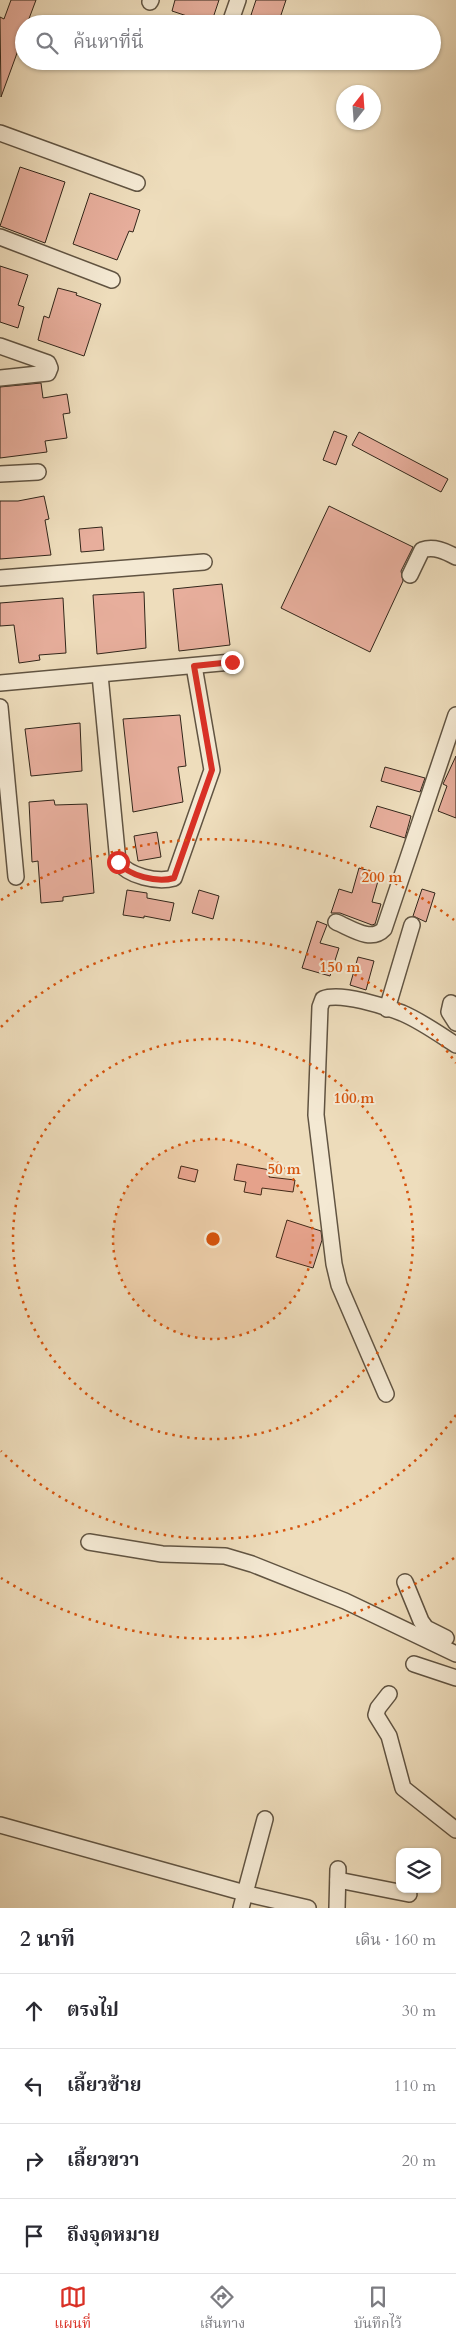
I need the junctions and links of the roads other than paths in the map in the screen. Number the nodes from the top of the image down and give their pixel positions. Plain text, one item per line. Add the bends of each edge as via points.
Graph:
1 (238, 0) edge
2 (233, 15) edge
3 (0, 133) edge
4 (137, 183) dead end
5 (0, 237) edge
6 (112, 280) dead end
7 (0, 346) edge
8 (0, 378) edge
9 (38, 472) dead end
10 (0, 474) edge
11 (456, 557) edge
12 (204, 562) dead end
13 (410, 575) dead end
14 (0, 578) edge
15 (232, 662) dead end
16 (194, 666) junction
17 (100, 675) junction
18 (0, 683) edge
19 (0, 707) edge
20 (456, 715) edge
21 (16, 877) dead end
22 (336, 922) dead end
23 (412, 925) dead end
24 (451, 1003) dead end
25 (387, 1009) junction
26 (456, 1023) edge
27 (456, 1045) edge
28 (386, 1394) dead end
29 (88, 1542) dead end
30 (405, 1582) dead end
31 (456, 1643) edge
32 (456, 1654) edge
33 (414, 1664) dead end
34 (456, 1678) edge
35 (389, 1694) dead end
36 (265, 1819) dead end
37 (0, 1825) edge
38 (456, 1830) edge
39 (409, 1894) dead end
40 (243, 1901) edge
41 (308, 1908) edge
42 (338, 1908) edge

1 - 2 street
3 - 4 street
5 - 6 street
7 - 8 street via 48,363 50,368 48,373
9 - 10 street
11 - 13 street via 429,547 422,550
12 - 14 street
15 - 16 street
16 - 17 street
16 - 17 street via 212,770 174,878 163,881 124,870 118,862
17 - 18 street
19 - 21 street
20 - 22 street via 384,929 371,936
23 - 25 street
24 - 26 street via 449,1012
25 - 27 street via 414,1019
25 - 28 street via 344,997 323,999 320,1007 316,1114 339,1285
29 - 32 street via 162,1554 225,1556 252,1564 345,1601
30 - 31 street via 426,1628
33 - 34 street
35 - 38 street via 376,1715 389,1736 403,1788
36 - 40 street
37 - 40 street
39 - 42 street via 338,1874
40 - 41 street

